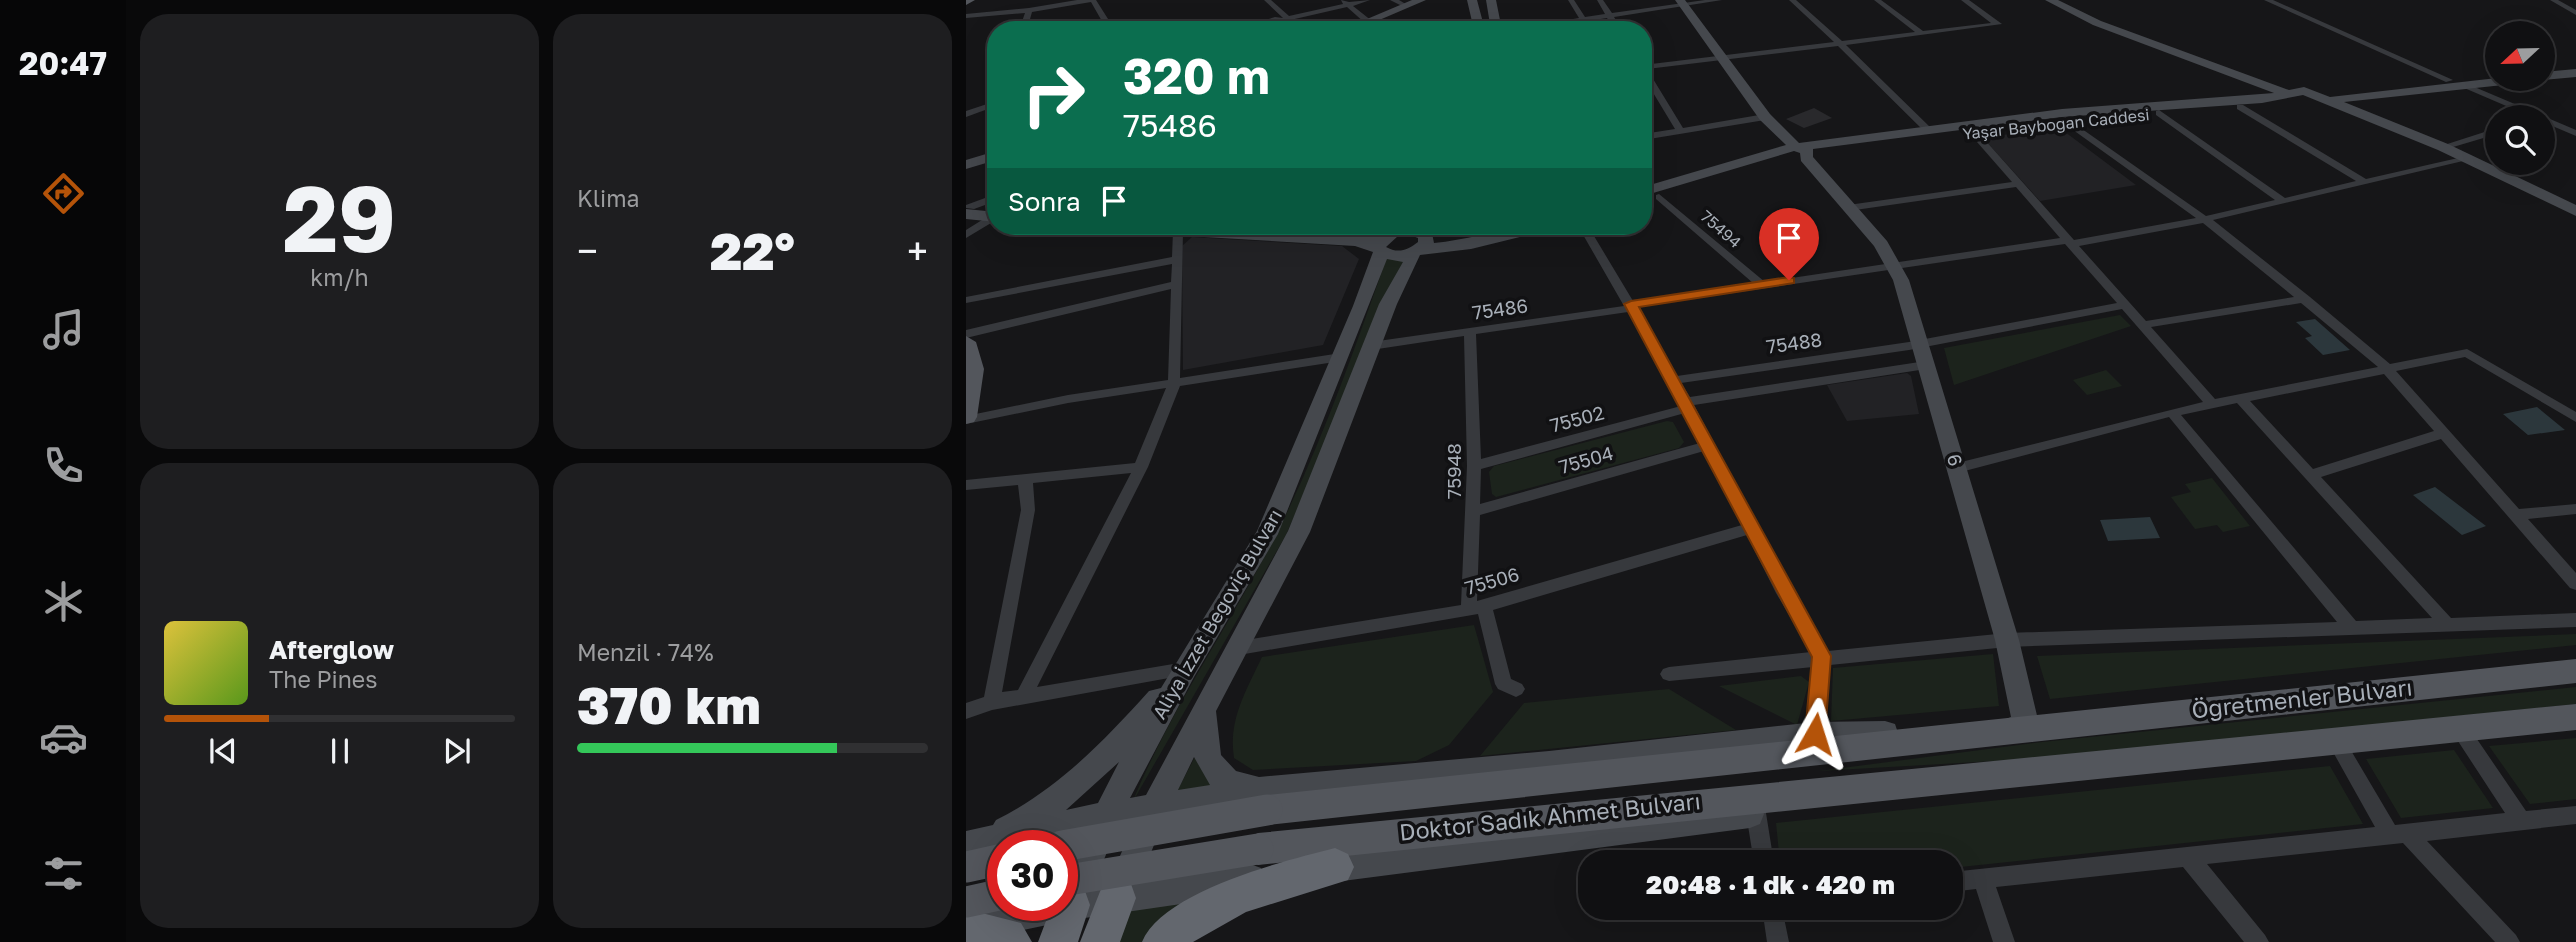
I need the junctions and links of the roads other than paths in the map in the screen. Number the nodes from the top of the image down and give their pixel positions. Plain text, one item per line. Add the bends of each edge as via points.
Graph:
1 (1091, 0) edge
2 (1267, 0) edge
3 (1367, 0) edge
4 (1393, 0) edge
5 (1421, 0) edge
6 (1433, 0) edge
7 (1472, 0) edge
8 (1491, 0) edge
9 (1571, 0) edge
10 (1600, 0) edge
11 (1718, 0) edge
12 (1792, 0) edge
13 (1877, 0) edge
14 (1964, 0) edge
15 (2050, 0) edge
16 (2061, 0) edge
17 (2267, 0) edge
18 (2553, 0) edge
19 (1345, 2) edge
20 (1681, 3) edge
21 (1314, 6) dead end
22 (1406, 6) junction
23 (1325, 9) junction
24 (1029, 10) junction
25 (2576, 13) edge
26 (1608, 15) junction
27 (968, 17) edge
28 (1282, 18) junction
29 (1583, 20) junction
30 (1026, 21) edge
31 (1105, 21) edge
32 (1271, 21) edge
33 (1285, 21) edge
34 (1361, 21) edge
35 (1377, 21) edge
36 (1381, 21) edge
37 (1478, 21) edge
38 (1495, 21) edge
39 (1576, 21) edge
40 (1612, 21) edge
41 (1922, 33) junction
42 (1840, 43) junction
43 (1720, 57) junction
44 (2576, 66) edge
45 (1652, 67) edge
46 (2555, 69) edge
47 (2576, 73) edge
48 (2555, 75) edge
49 (2485, 76) edge
50 (2449, 80) junction
51 (2253, 81) junction
52 (1652, 83) edge
53 (2485, 83) edge
54 (2465, 85) junction
55 (2289, 94) junction
56 (2371, 95) junction
57 (2309, 98) junction
58 (2262, 99) junction
59 (2327, 101) junction
60 (2511, 105) edge
61 (987, 106) edge
62 (2240, 107) junction
63 (2159, 113) junction
64 (966, 114) edge
65 (2363, 115) junction
66 (1765, 117) junction
67 (2065, 120) junction
68 (2555, 124) edge
69 (1679, 129) junction
70 (1928, 131) junction
71 (1973, 132) junction
72 (2576, 133) edge
73 (1652, 135) edge
74 (2485, 135) edge
75 (2443, 147) junction
76 (987, 152) edge
77 (1795, 154) junction
78 (987, 158) edge
79 (966, 159) edge
80 (2458, 161) junction
81 (966, 165) edge
82 (2364, 182) junction
83 (2019, 184) junction
84 (1652, 190) edge
85 (1659, 197) junction
86 (1652, 199) edge
87 (987, 201) edge
88 (2283, 201) junction
89 (1848, 208) junction
90 (967, 209) edge
91 (2576, 211) edge
92 (987, 213) edge
93 (2204, 219) junction
94 (987, 220) edge
95 (2576, 220) edge
96 (966, 235) edge
97 (1178, 235) edge
98 (1250, 235) edge
99 (1354, 235) edge
100 (1425, 235) edge
101 (1508, 235) edge
102 (1589, 235) edge
103 (1388, 238) edge
104 (1482, 241) junction
105 (2069, 242) junction
106 (1415, 251) junction
107 (1175, 260) junction
108 (1894, 265) junction
109 (1401, 281) junction
110 (1176, 284) junction
111 (1762, 285) junction
112 (2306, 299) junction
113 (966, 300) edge
114 (2124, 305) junction
115 (1632, 306) junction
116 (2142, 324) junction
117 (1470, 331) junction
118 (966, 334) edge
119 (966, 342) edge
120 (1920, 342) junction
121 (1371, 346) junction
122 (1340, 357) junction
123 (1926, 365) junction
124 (2389, 370) junction
125 (1674, 380) junction
126 (1174, 384) junction
127 (2240, 398) junction
128 (2212, 404) junction
129 (1688, 405) junction
130 (2172, 412) junction
131 (966, 418) edge
132 (2576, 418) edge
133 (2444, 433) junction
134 (1709, 445) junction
135 (1141, 467) junction
136 (1474, 467) junction
137 (1957, 468) junction
138 (2311, 475) junction
139 (1025, 479) junction
140 (966, 485) edge
141 (2576, 509) edge
142 (1473, 511) junction
143 (2516, 515) junction
144 (1751, 528) junction
145 (2576, 584) edge
146 (1476, 608) junction
147 (2576, 620) edge
148 (2447, 624) junction
149 (2350, 626) junction
150 (2007, 640) junction
151 (1239, 648) junction
152 (1822, 656) junction
153 (1185, 668) junction
154 (2576, 671) edge
155 (1669, 674) dead end
156 (1516, 689) dead end
157 (1023, 697) junction
158 (1209, 699) junction
159 (992, 702) junction
160 (966, 710) edge
161 (2576, 717) edge
162 (2027, 728) junction
163 (2460, 729) junction
164 (1815, 734) junction
165 (2337, 743) junction
166 (2040, 771) junction
167 (1240, 793) junction
168 (1273, 798) junction
169 (1155, 807) junction
170 (1756, 813) junction
171 (2576, 815) edge
172 (1105, 816) junction
173 (2521, 821) junction
174 (2399, 834) junction
175 (1078, 842) edge
176 (1258, 849) joint
177 (1762, 850) edge
178 (968, 851) edge
179 (987, 855) edge
180 (2188, 857) junction
181 (1335, 867) junction
182 (1078, 869) edge
183 (1983, 879) junction
184 (1963, 881) edge
185 (1216, 883) junction
186 (1078, 890) edge
187 (1078, 894) edge
188 (987, 897) edge
189 (1116, 898) junction
190 (966, 902) edge
191 (966, 917) edge
192 (1774, 920) edge
193 (988, 921) edge
194 (1061, 921) edge
195 (966, 929) edge
196 (1012, 942) edge
197 (1058, 942) edge
198 (1100, 942) edge
199 (1162, 942) edge
200 (1778, 942) edge
201 (2004, 942) edge
202 (2258, 942) edge
203 (2509, 942) edge

1 - 24 street
1 - 31 street
2 - 28 street
3 - 19 street
4 - 22 street
5 - 22 main road
6 - 36 main road
7 - 37 main road
8 - 38 main road
9 - 29 street
10 - 26 street
11 - 20 street
12 - 42 street
13 - 41 street
14 - 41 street via 1998,24
15 - 51 main road via 2097,23
16 - 57 main road
17 - 50 street
18 - 25 street
19 - 23 street
19 - 34 street
20 - 26 street
20 - 43 main road
21 - 23 street
22 - 35 main road
23 - 28 street
24 - 27 street
24 - 30 street
26 - 29 street
26 - 40 street
28 - 32 street
28 - 33 street
29 - 39 street
41 - 42 street
42 - 43 street
42 - 70 street
43 - 45 street
43 - 66 main road
44 - 46 main road
47 - 48 main road
49 - 50 main road, Yaşar Bayboğan Caddesi
50 - 57 main road, Yaşar Bayboğan Caddesi
51 - 55 main road
51 - 58 main road via 2263,88
52 - 69 street
53 - 54 main road
54 - 56 main road
54 - 60 street
55 - 57 main road via 2292,100
55 - 58 main road, Yaşar Bayboğan Caddesi
56 - 59 main road
56 - 65 main road via 2351,103
57 - 59 main road via 2323,104
57 - 62 main road, Yaşar Bayboğan Caddesi
57 - 80 main road
58 - 70 main road, Yaşar Bayboğan Caddesi via 2062,113
59 - 65 main road
61 - 64 street
62 - 63 main road, Yaşar Bayboğan Caddesi
62 - 82 street
63 - 67 main road, Yaşar Bayboğan Caddesi
63 - 88 street
65 - 75 main road
66 - 69 street
66 - 77 main road
67 - 71 main road, Yaşar Bayboğan Caddesi
67 - 93 street
68 - 72 street
69 - 73 street
70 - 77 main road, Yaşar Bayboğan Caddesi
71 - 77 main road, Yaşar Bayboğan Caddesi
71 - 83 street
74 - 75 street
75 - 91 main road
76 - 79 main road
77 - 84 main road, Yaşar Bayboğan Caddesi
77 - 85 main road, Yaşar Bayboğan Caddesi
77 - 89 main road, 6
78 - 81 main road
80 - 82 street, 75486
80 - 95 main road
82 - 88 street, 75486
83 - 89 street
83 - 105 street
85 - 86 main road, Yaşar Bayboğan Caddesi
85 - 111 street, 75494
87 - 90 street
88 - 93 street, 75486
89 - 108 main road, 6
90 - 92 main road
93 - 105 street, 75486
93 - 112 street
94 - 96 street
97 - 107 street
98 - 103 main road via 1357,241
99 - 103 main road
100 - 106 main road, Aliya İzzet Begoviç Bulvarı via 1427,240
101 - 104 main road
102 - 115 street
103 - 106 main road via 1392,255
103 - 122 main road, Aliya İzzet Begoviç Bulvarı
104 - 106 main road
104 - 109 main road via 1420,267
105 - 108 street, 75486
105 - 114 street
106 - 109 main road, Aliya İzzet Begoviç Bulvarı
107 - 110 street
107 - 113 street
108 - 111 street, 75486
108 - 120 main road, 6
109 - 121 main road, Aliya İzzet Begoviç Bulvarı
110 - 118 street
110 - 126 street
111 - 115 street, 75486
112 - 116 street
112 - 124 street
114 - 116 street
114 - 120 street, 75488
115 - 117 street, 75486
115 - 125 street
116 - 128 street
117 - 121 street, 75486
117 - 136 street, 75948
119 - 131 main road via 974,358 975,387
120 - 123 main road, 6
120 - 125 street, 75488
121 - 151 main road, Aliya İzzet Begoviç Bulvarı via 1299,532
122 - 126 street
122 - 153 main road, Aliya İzzet Begoviç Bulvarı via 1267,534
123 - 129 street, 75502
123 - 137 main road, 6
124 - 127 street
124 - 132 street via 2467,353
124 - 133 street
125 - 129 street
126 - 131 street
126 - 135 street
127 - 128 street
127 - 138 street
128 - 130 street
129 - 134 street
129 - 136 street, 75502
130 - 137 street
130 - 149 street
133 - 138 street
133 - 143 street
134 - 142 street, 75504
134 - 144 street
135 - 139 street
135 - 157 street
136 - 142 street, 75948
137 - 150 main road, 6
138 - 148 street
139 - 140 street
139 - 159 street via 1028,510
141 - 143 street
142 - 146 street, 75948
143 - 145 street
144 - 146 street, 75506
144 - 152 street
146 - 151 street, 75506
146 - 156 street, 75948 via 1504,684
147 - 148 street
148 - 149 street
149 - 150 street
150 - 152 street
150 - 162 main road, 6
151 - 158 main road, Aliya İzzet Begoviç Bulvarı
152 - 155 street
152 - 164 street
153 - 157 street
153 - 172 main road, Aliya İzzet Begoviç Bulvarı
153 - 178 main road via 1125,738 1071,790
154 - 162 main road, Öğretmenler Bulvarı
157 - 159 street
158 - 168 main road via 1203,750 1218,775
158 - 169 main road, Aliya İzzet Begoviç Bulvarı
159 - 160 street
161 - 163 main road
162 - 164 main road
162 - 168 main road, Doktor Sadık Ahmet Bulvarı
163 - 165 main road
163 - 173 street
164 - 168 main road
165 - 166 main road
165 - 174 street
166 - 170 main road
166 - 176 main road, Doktor Sadık Ahmet Bulvarı via 1779,793
167 - 168 main road
167 - 169 main road
167 - 185 main road via 1194,816 1177,843 1181,873
168 - 175 main road, Doktor Sadık Ahmet Bulvarı, bridge
169 - 172 main road
169 - 189 main road, Aliya İzzet Begoviç Bulvarı
170 - 177 street
170 - 181 main road
171 - 173 street
172 - 178 main road
172 - 182 main road, Aliya İzzet Begoviç Bulvarı
173 - 174 street
174 - 180 street
174 - 203 street
176 - 186 main road, Doktor Sadık Ahmet Bulvarı, bridge
178 - 179 main road, bridge
178 - 191 main road via 986,848 996,853 1000,864 992,892
180 - 183 street
180 - 202 street
181 - 185 main road
181 - 199 highway via 1228,900
183 - 184 street
183 - 201 street
185 - 189 main road
187 - 189 main road
188 - 190 main road, bridge
189 - 198 highway
192 - 200 street
193 - 195 main road
194 - 197 highway
195 - 196 highway

